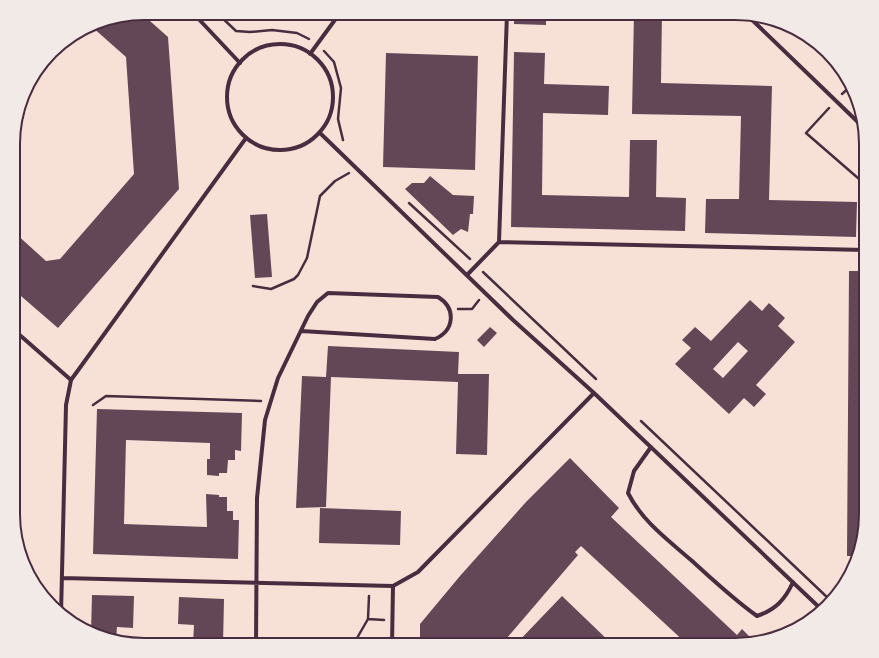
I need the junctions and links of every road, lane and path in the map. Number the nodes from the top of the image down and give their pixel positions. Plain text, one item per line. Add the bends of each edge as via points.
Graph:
1 (200, 20) edge
2 (224, 20) edge
3 (335, 20) edge
4 (507, 20) edge
5 (753, 21) edge
6 (318, 44) junction
7 (310, 54) junction
8 (240, 63) junction
9 (846, 90) edge
10 (841, 95) dead end
11 (831, 106) dead end
12 (857, 121) edge
13 (320, 133) junction
14 (246, 138) junction
15 (348, 145) dead end
16 (356, 169) junction
17 (859, 179) edge
18 (406, 200) dead end
19 (499, 242) junction
20 (859, 250) edge
21 (476, 266) junction
22 (467, 275) junction
23 (253, 286) dead end
24 (477, 302) dead end
25 (472, 309) dead end
26 (301, 331) junction
27 (20, 335) edge
28 (71, 380) junction
29 (599, 381) dead end
30 (594, 393) junction
31 (271, 401) junction
32 (93, 405) dead end
33 (639, 420) dead end
34 (651, 447) junction
35 (62, 578) junction
36 (257, 582) junction
37 (793, 582) junction
38 (369, 585) junction
39 (393, 586) junction
40 (827, 597) edge
41 (61, 606) edge
42 (818, 606) edge
43 (368, 619) junction
44 (393, 620) junction
45 (256, 638) edge
46 (357, 638) edge
47 (392, 638) edge

1 - 8 street
2 - 6 path via 236,31 272,30 297,33
3 - 6 street
4 - 19 street
5 - 12 street
6 - 7 street
6 - 15 path via 334,62 341,88 338,119 342,140
7 - 8 street via 296,47 266,46
7 - 13 street via 323,66 331,82 333,100 329,118
8 - 14 street via 232,75 227,102 230,116
9 - 10 path
11 - 17 path via 806,133
13 - 14 street via 307,143 292,149 260,147
13 - 16 street
14 - 28 street
16 - 22 street
16 - 23 path via 335,181 320,196 307,258 298,275 271,289
18 - 21 path
19 - 20 street
19 - 21 street
21 - 22 street
21 - 29 path
22 - 30 street
24 - 25 path
26 - 26 street via 435,339 450,326 451,314 447,303 438,296 328,294 317,302
26 - 31 street via 278,378
27 - 28 street
28 - 35 street via 66,405
30 - 34 street
30 - 39 street via 418,572
31 - 32 path via 106,396
31 - 36 street via 265,420 257,498
33 - 40 path
34 - 37 street
34 - 37 street via 634,470 628,493 635,507 656,530 757,616 769,612 781,603
35 - 36 street
35 - 41 street
36 - 38 street
36 - 45 street
37 - 42 street
38 - 39 street
38 - 43 path
39 - 44 street
43 - 44 path
43 - 46 path
44 - 47 street

